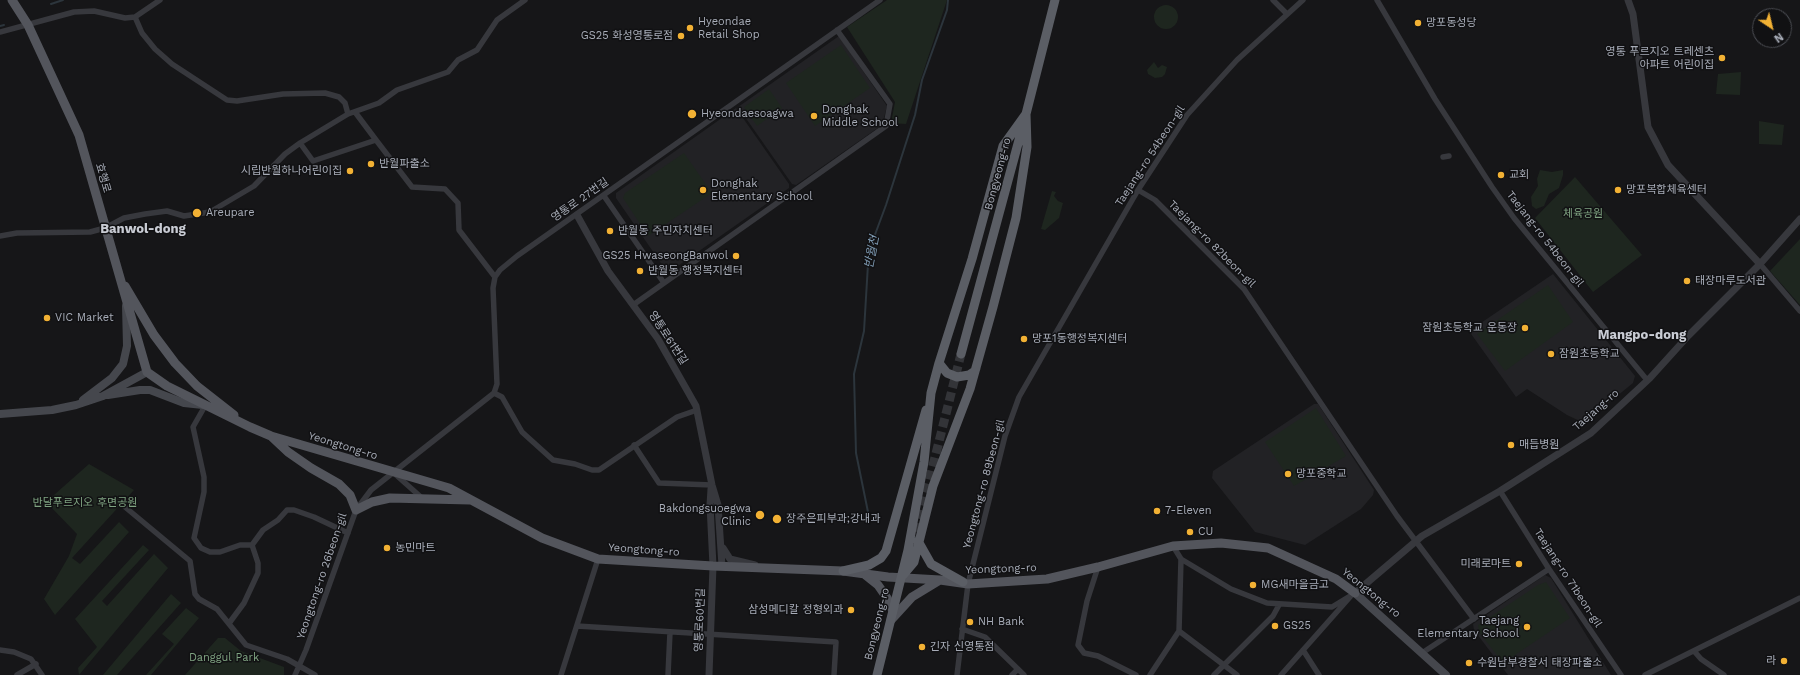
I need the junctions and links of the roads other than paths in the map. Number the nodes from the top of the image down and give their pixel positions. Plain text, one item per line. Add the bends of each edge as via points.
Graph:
1 (12, 0) edge
2 (160, 0) edge
3 (525, 0) edge
4 (880, 0) edge
5 (1055, 0) edge
6 (1273, 0) edge
7 (1303, 0) edge
8 (1377, 0) edge
9 (1628, 0) edge
10 (1288, 14) junction
11 (135, 17) junction
12 (28, 25) junction
13 (838, 30) junction
14 (0, 32) edge
15 (355, 112) junction
16 (348, 114) junction
17 (1026, 114) junction
18 (376, 140) junction
19 (300, 143) junction
20 (1138, 190) junction
21 (604, 196) junction
22 (577, 215) junction
23 (1800, 219) edge
24 (105, 228) junction
25 (0, 236) edge
26 (1760, 264) junction
27 (118, 274) junction
28 (495, 277) junction
29 (664, 283) junction
30 (126, 302) junction
31 (632, 305) junction
32 (1800, 311) edge
33 (1059, 329) joint
34 (961, 354) tunnel mouth
35 (978, 360) junction
36 (939, 363) junction
37 (147, 372) junction
38 (1646, 380) junction
39 (497, 384) junction
40 (494, 393) junction
41 (931, 393) junction
42 (103, 396) junction
43 (502, 397) junction
44 (76, 405) junction
45 (205, 406) junction
46 (697, 410) junction
47 (0, 414) edge
48 (250, 427) junction
49 (271, 436) junction
50 (634, 445) junction
51 (394, 474) junction
52 (712, 485) junction
53 (1500, 491) junction
54 (422, 498) junction
55 (473, 500) junction
56 (125, 507) dead end
57 (356, 510) junction
58 (348, 533) junction
59 (918, 541) junction
60 (1417, 541) junction
61 (721, 542) junction
62 (252, 545) junction
63 (1173, 546) junction
64 (598, 559) junction
65 (1181, 560) junction
66 (717, 566) junction
67 (1098, 567) junction
68 (765, 568) junction
69 (1549, 569) junction
70 (843, 570) junction
71 (863, 573) junction
72 (901, 578) junction
73 (940, 580) junction
74 (965, 583) junction
75 (1355, 593) junction
76 (1800, 598) edge
77 (1279, 605) junction
78 (892, 615) junction
79 (1474, 619) junction
80 (230, 622) junction
81 (577, 626) junction
82 (962, 629) junction
83 (1179, 631) junction
84 (670, 632) junction
85 (710, 634) junction
86 (0, 650) edge
87 (1303, 650) junction
88 (1694, 651) junction
89 (1422, 653) junction
90 (36, 664) junction
91 (1224, 665) junction
92 (299, 666) junction
93 (1018, 669) junction
94 (17, 675) edge
95 (42, 675) edge
96 (295, 675) edge
97 (315, 675) edge
98 (561, 675) edge
99 (668, 675) edge
100 (709, 675) edge
101 (834, 675) edge
102 (877, 675) edge
103 (957, 675) edge
104 (1012, 675) edge
105 (1024, 675) edge
106 (1136, 675) edge
107 (1150, 675) edge
108 (1214, 675) edge
109 (1237, 675) edge
110 (1281, 675) edge
111 (1320, 675) edge
112 (1446, 675) edge
113 (1621, 675) edge
114 (1645, 675) edge
115 (1724, 675) edge

1 - 12 main road, 효행로
2 - 11 street
3 - 15 street via 497,20 477,50 458,60 448,72 397,90 379,102
4 - 13 street, 영통로 27번길
5 - 17 highway, Bongyeong-ro
6 - 10 street
7 - 10 street, Taejang-ro 54beon-gil
8 - 38 street, Taejang-ro 54beon-gil via 1434,99 1514,218
9 - 26 street via 1633,14 1648,127 1668,165
10 - 20 street, Taejang-ro 54beon-gil via 1237,60 1187,115
11 - 12 street via 125,18 84,11
11 - 16 street via 142,32 155,49 172,64 227,100 325,92 339,97 345,103
12 - 14 street
12 - 24 main road, 효행로 via 79,135
13 - 21 street, 영통로 27번길
13 - 29 street via 890,104 886,126
15 - 16 street
15 - 18 street
16 - 19 street
17 - 34 highway, Bongyeong-ro
17 - 35 highway via 1027,147 1016,218
17 - 36 highway via 1003,146 972,259
18 - 19 street via 313,161
18 - 28 street via 412,187 445,189 458,203 459,230
19 - 24 street via 285,154 254,186 210,212 184,216 168,211 145,214 124,218
20 - 33 street, Taejang-ro 54beon-gil
20 - 60 street, Taejang-ro 82beon-gil via 1155,200 1244,289 1397,516
21 - 22 street, 영통로 27번길
21 - 29 street
22 - 28 street, 영통로 27번길 via 517,256
22 - 31 street, 영통로61번길 via 608,271
23 - 26 street, Taejang-ro
24 - 25 street via 74,233 17,233
24 - 27 main road, 효행로
26 - 32 street
26 - 38 street, Taejang-ro
27 - 30 main road, 효행로
27 - 48 main road via 154,335 176,363 196,386
28 - 39 street via 493,288
29 - 31 street
30 - 37 main road, 효행로
30 - 44 main road via 127,346 123,364 112,378
31 - 46 street, 영통로61번길 via 658,339
33 - 74 street, Yeongtong-ro 89beon-gil via 1019,397 1005,436
35 - 36 highway via 975,371 964,377 951,376
35 - 59 highway via 970,389 933,486
36 - 41 highway
37 - 42 main road
37 - 45 main road, Yeongtong-ro via 156,380
38 - 53 street, Taejang-ro via 1591,433
39 - 40 street
39 - 43 street
40 - 43 street
40 - 51 street
41 - 70 highway via 886,552 868,565
41 - 72 highway, Bongyeong-ro via 924,462
42 - 44 main road
42 - 45 main road via 150,390 184,403
43 - 50 street via 522,432 553,460 599,470
44 - 47 main road via 45,411
45 - 48 main road, Yeongtong-ro
45 - 62 street via 193,427 204,477 204,492 194,538 201,548 210,552
46 - 50 street via 677,417
46 - 52 street, 영통로61번길
48 - 49 main road, Yeongtong-ro
49 - 51 main road, Yeongtong-ro
49 - 57 main road via 288,452 339,484 350,495
50 - 52 street via 659,483
51 - 54 street
51 - 55 main road, Yeongtong-ro via 449,488
51 - 57 street, Yeongtong-ro 26beon-gil via 371,490
52 - 61 street via 718,505
52 - 66 street via 710,505
53 - 60 street, Taejang-ro
53 - 69 street, Taejang-ro 71beon-gil
54 - 55 main road
54 - 57 main road via 390,498 372,502
55 - 64 main road, Yeongtong-ro via 542,538
56 - 80 street via 190,561 195,594 217,609
57 - 58 street, Yeongtong-ro 26beon-gil
58 - 62 street via 314,517 287,510 263,530
58 - 92 street, Yeongtong-ro 26beon-gil
59 - 72 highway via 914,562
59 - 74 highway via 931,564
60 - 75 street, Taejang-ro
60 - 79 street, Taejang-ro 82beon-gil
61 - 66 street
61 - 68 street via 725,555 730,560
62 - 80 street via 258,562 258,573 244,603
63 - 65 street
63 - 67 main road, Yeongtong-ro
63 - 75 main road, Yeongtong-ro via 1221,543 1268,548 1336,579
64 - 66 main road, Yeongtong-ro
64 - 81 street
65 - 77 street via 1242,595
65 - 83 street
66 - 68 main road, Yeongtong-ro
66 - 85 street, 영통로60번길
67 - 74 main road, Yeongtong-ro via 1047,579
67 - 106 street via 1086,601 1078,645 1084,652 1098,656
68 - 70 main road, Yeongtong-ro
69 - 79 street
69 - 113 street, Taejang-ro 71beon-gil
70 - 71 main road, Yeongtong-ro
71 - 72 main road, Yeongtong-ro
71 - 78 main road via 878,585 887,598
72 - 73 main road, Yeongtong-ro
72 - 78 highway, Bongyeong-ro
73 - 74 main road, Yeongtong-ro
73 - 78 main road via 912,597
74 - 82 street, Yeongtong-ro 89beon-gil
75 - 77 street via 1332,607
75 - 87 street
75 - 89 main road, Yeongtong-ro
76 - 88 street
77 - 91 street via 1273,616
78 - 102 highway, Bongyeong-ro
79 - 89 street
80 - 92 street via 246,645 287,659
81 - 84 street
81 - 98 street
82 - 93 street via 985,637
82 - 103 street, Yeongtong-ro 89beon-gil
83 - 91 street
83 - 107 street
84 - 85 street
84 - 99 street
85 - 100 street, 영통로60번길
85 - 101 street via 836,642
86 - 90 street via 21,654
87 - 110 street
87 - 111 street
88 - 114 street
88 - 115 street
89 - 112 main road, Yeongtong-ro
90 - 94 street
90 - 95 street
91 - 108 street
91 - 109 street
92 - 96 street, Yeongtong-ro 26beon-gil
92 - 97 street
93 - 104 street
93 - 105 street

